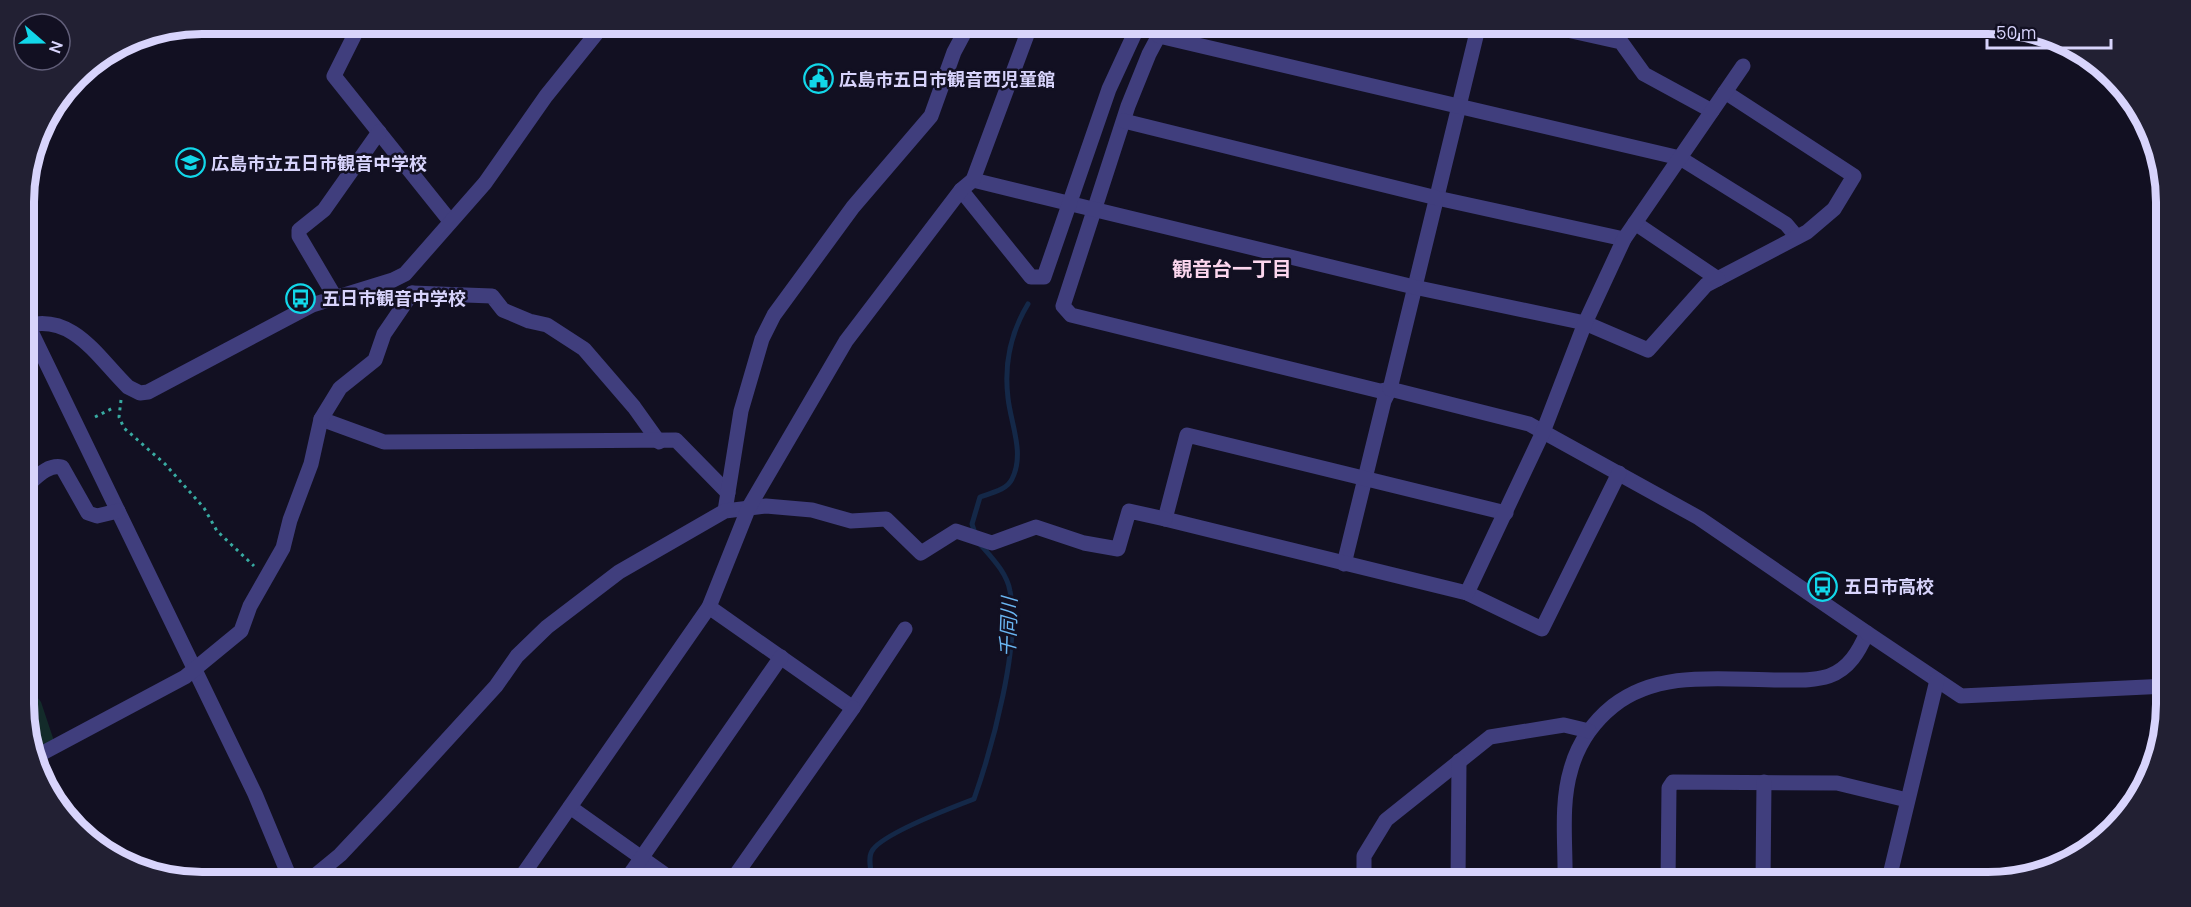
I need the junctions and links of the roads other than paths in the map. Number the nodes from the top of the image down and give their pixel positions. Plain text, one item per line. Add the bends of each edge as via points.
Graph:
1 (354, 35) edge
2 (595, 35) edge
3 (963, 35) edge
4 (1027, 35) edge
5 (1134, 35) edge
6 (1159, 35) edge
7 (1181, 35) edge
8 (1477, 35) edge
9 (1590, 35) edge
10 (1743, 66) dead end
11 (1725, 92) junction
12 (1460, 108) junction
13 (1712, 111) junction
14 (1124, 121) junction
15 (379, 132) junction
16 (1680, 158) junction
17 (967, 185) junction
18 (1437, 198) junction
19 (1069, 202) junction
20 (1093, 208) junction
21 (450, 221) junction
22 (1635, 223) junction
23 (1797, 237) junction
24 (1624, 239) junction
25 (405, 274) junction
26 (1718, 279) junction
27 (1414, 287) junction
28 (412, 293) junction
29 (335, 297) junction
30 (35, 322) edge
31 (1585, 323) junction
32 (35, 341) edge
33 (1390, 389) junction
34 (321, 419) junction
35 (1543, 432) junction
36 (659, 442) junction
37 (1619, 473) junction
38 (1365, 479) junction
39 (34, 480) edge
40 (728, 493) junction
41 (749, 507) junction
42 (118, 511) junction
43 (725, 511) junction
44 (1506, 513) junction
45 (1165, 519) junction
46 (1344, 564) junction
47 (1467, 593) junction
48 (709, 607) junction
49 (905, 629) dead end
50 (1867, 633) junction
51 (781, 657) junction
52 (195, 670) junction
53 (1937, 680) junction
54 (2156, 687) edge
55 (853, 708) junction
56 (1588, 731) junction
57 (42, 753) edge
58 (1459, 761) junction
59 (1764, 782) junction
60 (1907, 800) junction
61 (570, 807) junction
62 (641, 858) junction
63 (288, 872) edge
64 (324, 872) edge
65 (525, 872) edge
66 (631, 872) edge
67 (661, 872) edge
68 (738, 872) edge
69 (1364, 872) edge
70 (1458, 872) edge
71 (1565, 872) edge
72 (1668, 872) edge
73 (1763, 872) edge
74 (1891, 872) edge

1 - 15 street via 334,76
2 - 21 street via 546,96 485,183
3 - 40 street via 931,116 853,207 774,315 750,376
4 - 17 street
5 - 19 street via 1109,89
6 - 14 street
7 - 12 street
8 - 12 street
9 - 13 street via 1621,42 1644,74
10 - 11 street
11 - 13 street
11 - 23 street via 1854,176 1834,209
12 - 16 street
12 - 18 street
13 - 16 street
14 - 18 street
14 - 20 street
15 - 21 street
15 - 29 street via 325,208 299,230
16 - 22 street
16 - 23 street via 1786,224
17 - 19 street
17 - 19 street via 1030,277 1044,277
17 - 41 street via 846,341
18 - 24 street
18 - 27 street
19 - 20 street
20 - 27 street
20 - 33 street via 1063,306 1071,315 1380,391
21 - 25 street
22 - 24 street
22 - 26 street
23 - 26 street
24 - 31 street
25 - 28 street
25 - 29 street
26 - 31 street via 1706,285 1648,350
27 - 31 street
27 - 33 street
28 - 34 street via 384,334 375,360 340,388
28 - 36 street via 492,296 503,310 556,329 598,362
29 - 30 street via 140,393 128,387 70,329
31 - 35 street
32 - 42 street
33 - 35 street via 1529,424
33 - 38 street
34 - 36 street via 384,442
34 - 52 street via 311,464 283,548 250,606 241,631
35 - 37 street
35 - 44 street
36 - 40 street via 676,440
37 - 47 street via 1542,629
37 - 50 street via 1700,518
38 - 44 street
38 - 45 street via 1187,435
38 - 46 street
39 - 42 street via 48,469 62,467 88,513 97,516
40 - 43 street
41 - 43 street
41 - 45 street via 812,510 851,521 886,519 921,554 956,531 992,543 1036,527 1084,543 1118,549 1129,512
41 - 48 street
42 - 52 street
43 - 64 street via 618,572 547,627
44 - 47 street
45 - 46 street
46 - 47 street
48 - 51 street
48 - 61 street
49 - 55 street
50 - 53 street
50 - 56 street via 1851,662 1831,676 1653,684 1623,699
51 - 55 street
51 - 62 street
52 - 57 street
52 - 63 street
53 - 54 street via 1961,696
53 - 60 street
55 - 68 street
56 - 58 street via 1564,726 1490,737
56 - 71 street via 1575,756 1567,786
58 - 69 street via 1386,820 1364,856
58 - 70 street
59 - 60 street via 1837,783
59 - 72 street via 1673,782 1669,788
59 - 73 street
60 - 74 street
61 - 62 street
61 - 65 street
62 - 66 street
62 - 67 street

